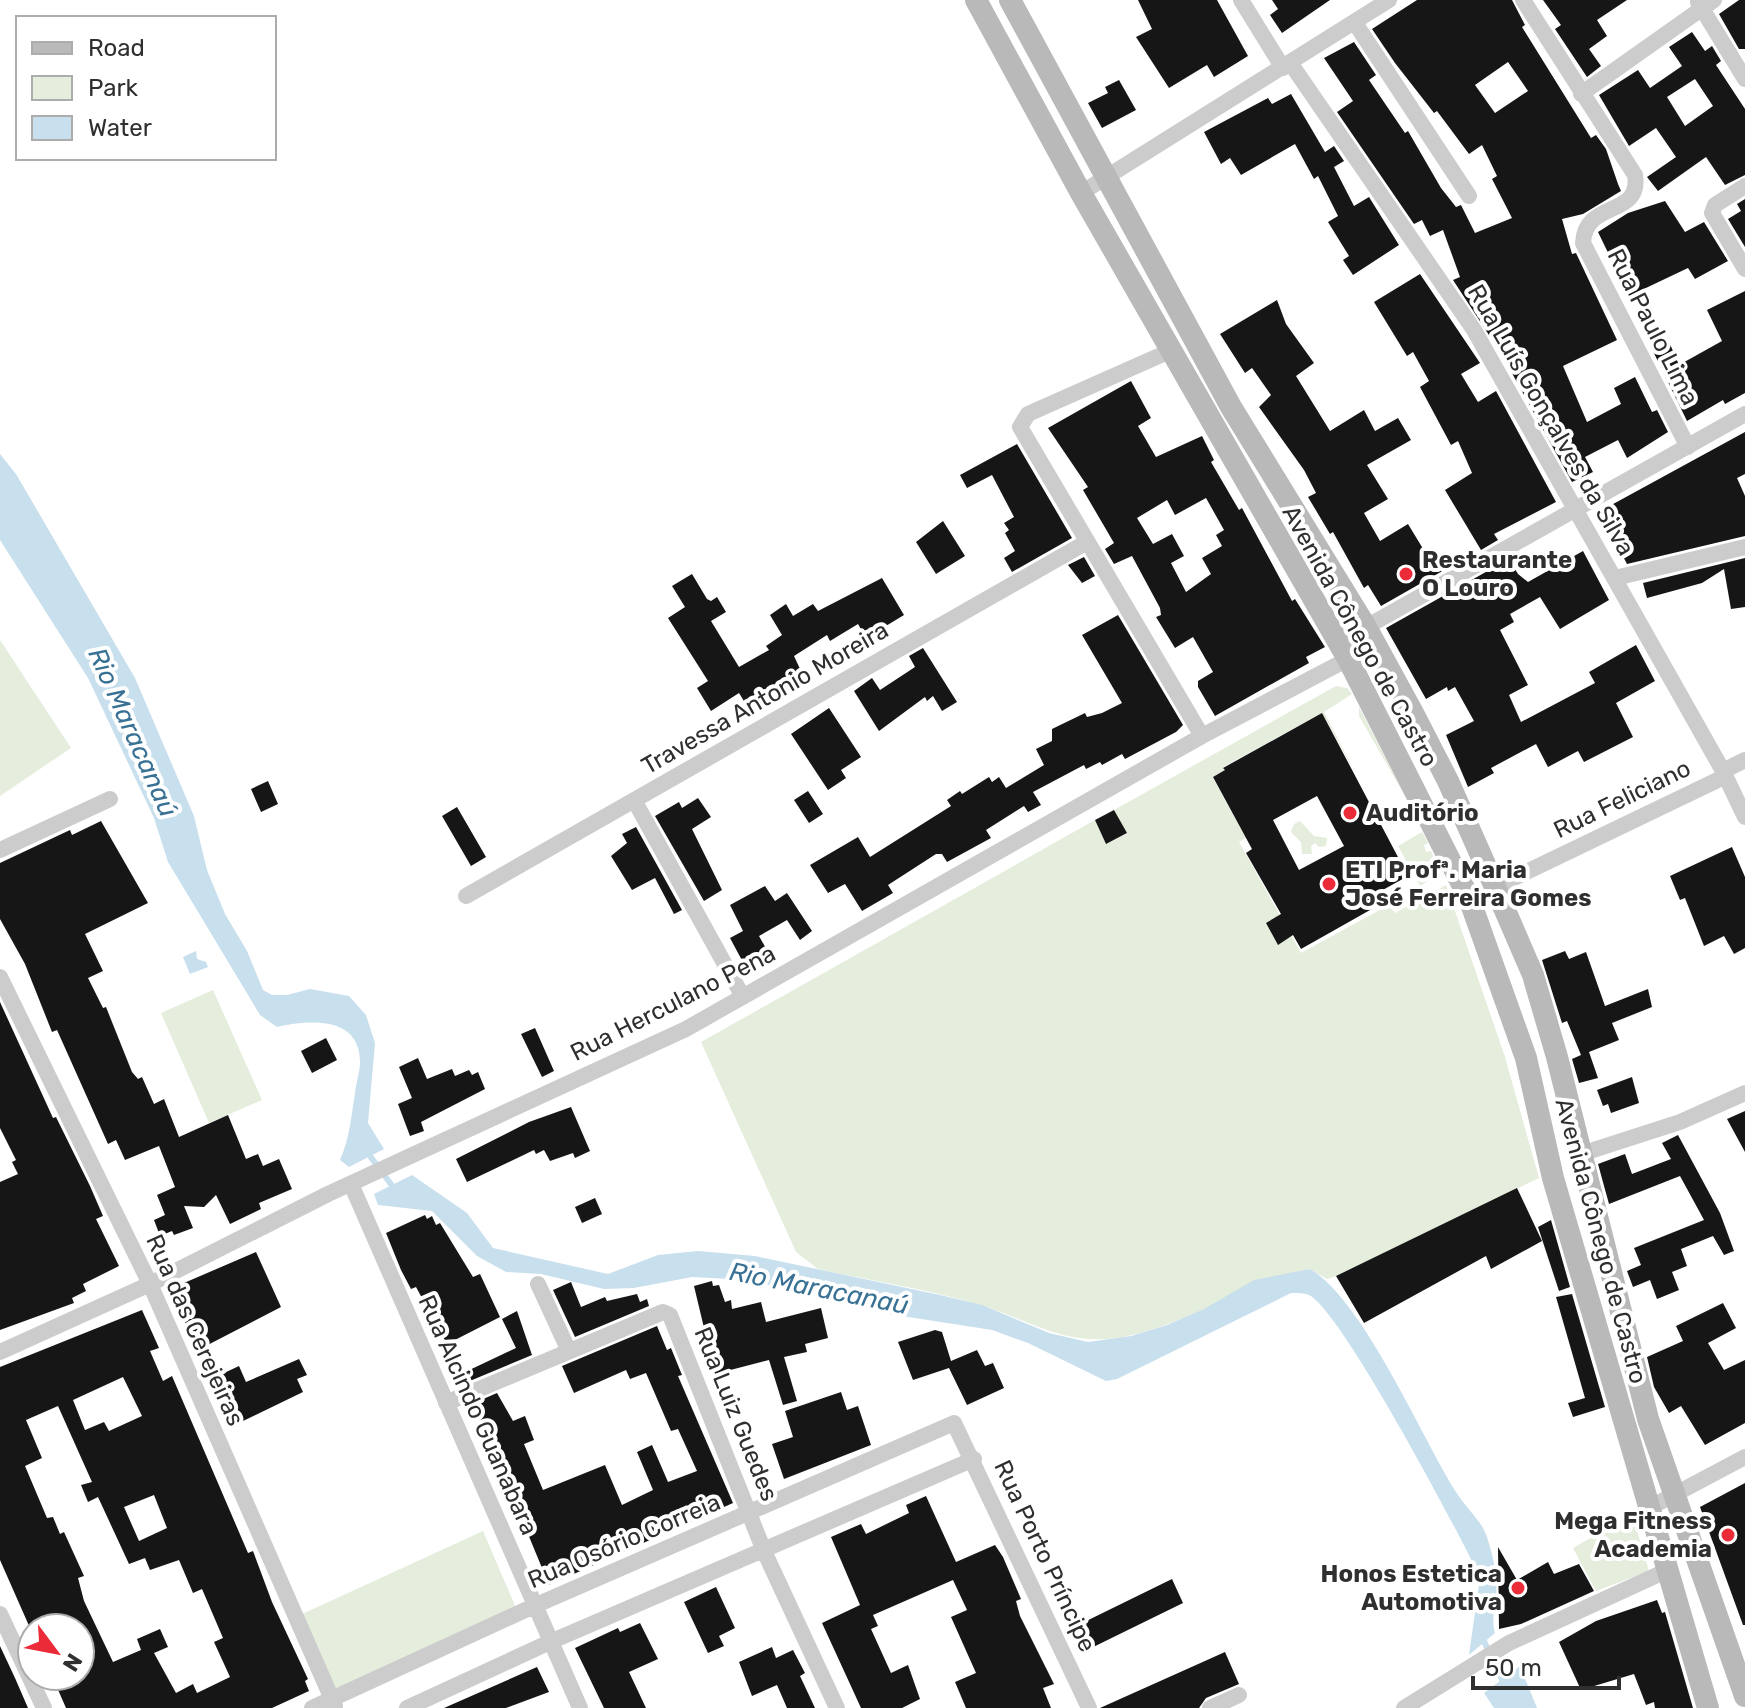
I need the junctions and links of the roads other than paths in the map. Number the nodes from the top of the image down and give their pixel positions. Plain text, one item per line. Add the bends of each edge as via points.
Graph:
1 (976, 0) edge
2 (1010, 0) edge
3 (1241, 0) edge
4 (1389, 0) edge
5 (1523, 0) edge
6 (1704, 3) edge
7 (1355, 23) junction
8 (1287, 66) junction
9 (1745, 79) edge
10 (1581, 94) junction
11 (1107, 178) junction
12 (1745, 186) edge
13 (1081, 193) junction
14 (1469, 196) dead end
15 (1745, 269) edge
16 (1170, 351) junction
17 (1745, 414) edge
18 (1688, 447) junction
19 (1576, 511) junction
20 (1087, 542) junction
21 (1745, 547) edge
22 (1615, 578) junction
23 (1366, 627) junction
24 (1348, 659) junction
25 (1202, 736) junction
26 (1745, 760) edge
27 (1725, 773) junction
28 (110, 799) dead end
29 (634, 800) junction
30 (1745, 817) edge
31 (0, 850) edge
32 (1495, 887) junction
33 (466, 896) dead end
34 (0, 977) edge
35 (743, 997) junction
36 (1745, 1093) edge
37 (1581, 1154) junction
38 (356, 1182) junction
39 (150, 1284) junction
40 (538, 1284) dead end
41 (568, 1349) junction
42 (0, 1352) edge
43 (446, 1403) junction
44 (957, 1425) joint
45 (1745, 1457) edge
46 (974, 1459) junction
47 (1676, 1497) junction
48 (1649, 1508) junction
49 (750, 1512) junction
50 (764, 1551) junction
51 (1666, 1571) junction
52 (534, 1606) junction
53 (0, 1614) edge
54 (550, 1642) junction
55 (1239, 1695) dead end
56 (1745, 1696) edge
57 (334, 1704) edge
58 (44, 1708) edge
59 (312, 1708) edge
60 (407, 1708) edge
61 (580, 1708) edge
62 (837, 1708) edge
63 (1089, 1708) edge
64 (1210, 1708) edge
65 (1404, 1708) edge
66 (1708, 1708) edge

1 - 13 main road, Avenida Cônego de Castro
2 - 11 main road, Avenida Cônego de Castro
3 - 8 street, Rua Luís Gonçalves da Silva
4 - 7 street
5 - 10 street, Rua Paulo Lima
6 - 9 street
6 - 10 street
7 - 8 street
7 - 14 street
8 - 11 street
8 - 19 street, Rua Luís Gonçalves da Silva via 1459,307
10 - 18 street, Rua Paulo Lima via 1636,183 1627,202 1586,224 1583,243
11 - 13 street
11 - 23 main road, Avenida Cônego de Castro via 1231,407
12 - 15 street via 1719,202 1712,213
13 - 16 main road, Avenida Cônego de Castro
16 - 20 street via 1028,414 1021,423
16 - 24 main road, Avenida Cônego de Castro
17 - 18 street
18 - 19 street
19 - 22 street, Rua Luís Gonçalves da Silva
19 - 23 street
20 - 25 street
20 - 29 street, Travessa Antonio Moreira
21 - 22 street
22 - 27 street, Rua Luís Gonçalves da Silva
23 - 32 main road, Avenida Cônego de Castro via 1448,781
24 - 25 street, Rua Herculano Pena
24 - 48 main road, Avenida Cônego de Castro via 1469,898 1526,1058 1553,1178
25 - 35 street, Rua Herculano Pena
26 - 27 street, Rua Feliciano
27 - 30 street, Rua Luís Gonçalves da Silva
27 - 32 street, Rua Feliciano
28 - 31 street
29 - 33 street, Travessa Antonio Moreira
29 - 35 street
32 - 37 main road, Avenida Cônego de Castro via 1533,975
34 - 39 street, Rua das Cerejeiras
35 - 38 street, Rua Herculano Pena via 686,1029
36 - 37 street via 1680,1122
37 - 47 main road, Avenida Cônego de Castro via 1648,1419
38 - 39 street, Rua Herculano Pena
38 - 43 street, Rua Alcindo Guanabara
39 - 42 street, Rua Herculano Pena
39 - 57 street, Rua das Cerejeiras
40 - 41 street
41 - 43 street, Rua Luiz Guedes
41 - 49 street, Rua Luiz Guedes via 663,1312 670,1315
43 - 52 street, Rua Alcindo Guanabara
44 - 46 street, Rua Porto Príncipe
44 - 49 street, Rua Osório Correia
45 - 47 street
46 - 50 street
46 - 63 street, Rua Porto Príncipe
47 - 48 street
47 - 56 main road, Avenida Cônego de Castro
48 - 51 main road, Avenida Cônego de Castro
49 - 50 street, Rua Luiz Guedes
49 - 52 street, Rua Osório Correia
50 - 54 street
50 - 62 street, Rua Luiz Guedes
51 - 65 street via 1509,1643
51 - 66 main road, Avenida Cônego de Castro
52 - 54 street, Rua Alcindo Guanabara
52 - 57 street, Rua Osório Correia
53 - 58 street
54 - 60 street
54 - 61 street, Rua Alcindo Guanabara
55 - 64 street
57 - 59 street, Rua Osório Correia

